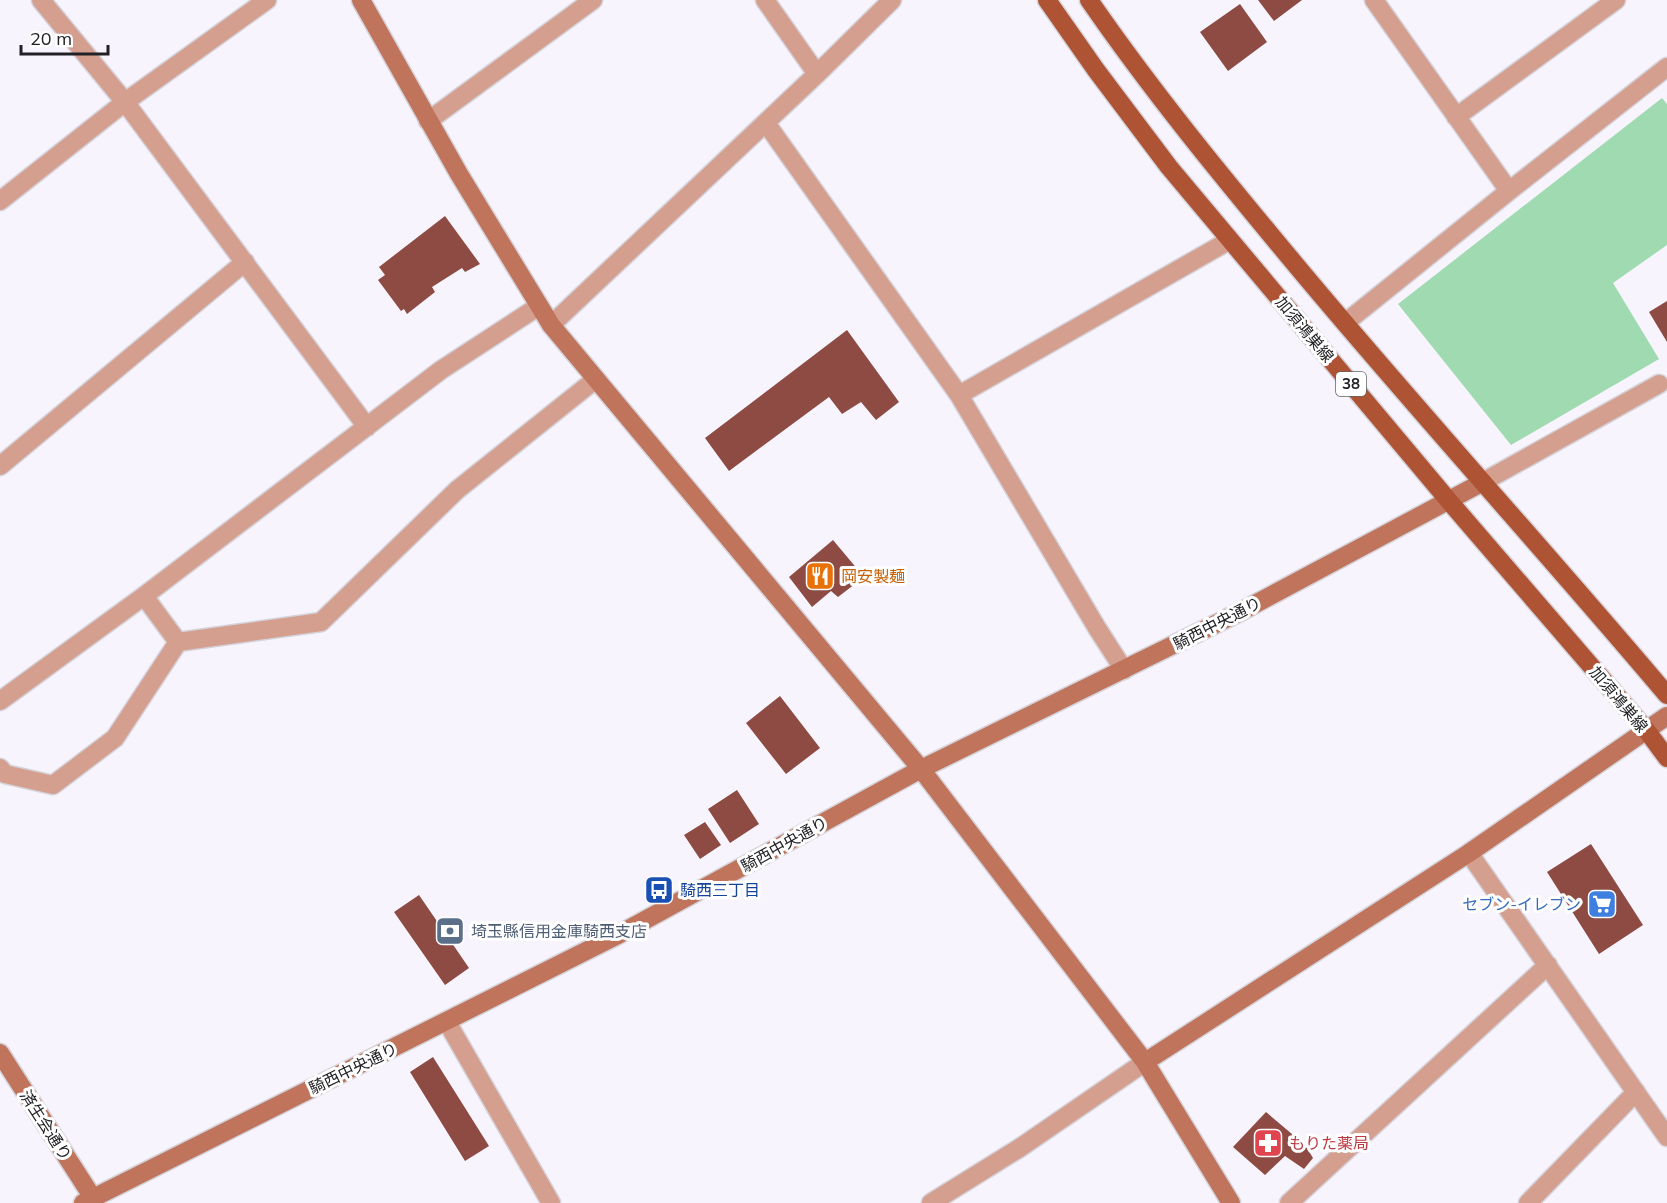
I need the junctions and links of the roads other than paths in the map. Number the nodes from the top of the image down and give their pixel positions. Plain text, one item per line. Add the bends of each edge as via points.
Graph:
1 (41, 0) edge
2 (267, 0) edge
3 (361, 0) edge
4 (593, 0) edge
5 (765, 0) edge
6 (892, 0) edge
7 (1047, 0) edge
8 (1089, 0) edge
9 (1374, 0) edge
10 (1616, 0) edge
11 (1667, 68) edge
12 (817, 74) junction
13 (125, 102) junction
14 (1456, 117) junction
15 (428, 121) junction
16 (766, 123) junction
17 (1509, 191) junction
18 (0, 201) edge
19 (1230, 240) junction
20 (245, 262) junction
21 (538, 306) junction
22 (1345, 323) junction
23 (550, 325) junction
24 (596, 379) junction
25 (1659, 384) dead end
26 (959, 395) junction
27 (367, 427) junction
28 (0, 466) edge
29 (1484, 482) junction
30 (1449, 501) junction
31 (144, 596) junction
32 (178, 642) junction
33 (1124, 670) junction
34 (1667, 695) edge
35 (0, 701) edge
36 (1667, 716) edge
37 (1647, 731) junction
38 (1667, 758) edge
39 (0, 768) edge
40 (921, 769) junction
41 (1468, 854) junction
42 (1548, 965) junction
43 (447, 1022) junction
44 (0, 1053) edge
45 (1145, 1062) junction
46 (1636, 1092) junction
47 (1667, 1137) edge
48 (88, 1200) edge
49 (550, 1203) edge
50 (931, 1203) edge
51 (1230, 1203) edge
52 (1289, 1203) edge
53 (1528, 1203) edge

1 - 13 street
2 - 13 street
3 - 15 street
4 - 15 street
5 - 12 street
6 - 12 street
7 - 19 main road, 加須鴻巣線 / 38 via 1169,167
8 - 22 main road, 加須鴻巣線 / 38 via 1199,149
9 - 14 street
10 - 14 street
11 - 17 street
12 - 16 street
13 - 18 street
13 - 20 street
14 - 17 street
15 - 21 street
16 - 23 street
16 - 26 street
17 - 22 street
19 - 26 street
19 - 30 main road, 加須鴻巣線 / 38
20 - 27 street
20 - 28 street
21 - 23 street
21 - 27 street via 441,370
22 - 29 main road, 加須鴻巣線 / 38
23 - 24 street
24 - 32 street via 457,490 321,622
24 - 40 street
25 - 29 street
26 - 33 street
27 - 31 street
29 - 30 street, 騎西中央通り
29 - 34 main road, 加須鴻巣線 / 38
30 - 33 street, 騎西中央通り
30 - 37 main road, 加須鴻巣線 / 38
31 - 32 street
31 - 35 street
32 - 39 street via 114,738 53,785 5,774
33 - 40 street, 騎西中央通り
36 - 37 street
37 - 38 main road, 加須鴻巣線 / 38
37 - 41 street
40 - 43 street, 騎西中央通り via 616,936
40 - 45 street
41 - 42 street
41 - 45 street
42 - 46 street
42 - 52 street
43 - 48 street, 騎西中央通り
43 - 49 street
44 - 48 street, 済生会通り
45 - 50 street
45 - 51 street
46 - 47 street
46 - 53 street

